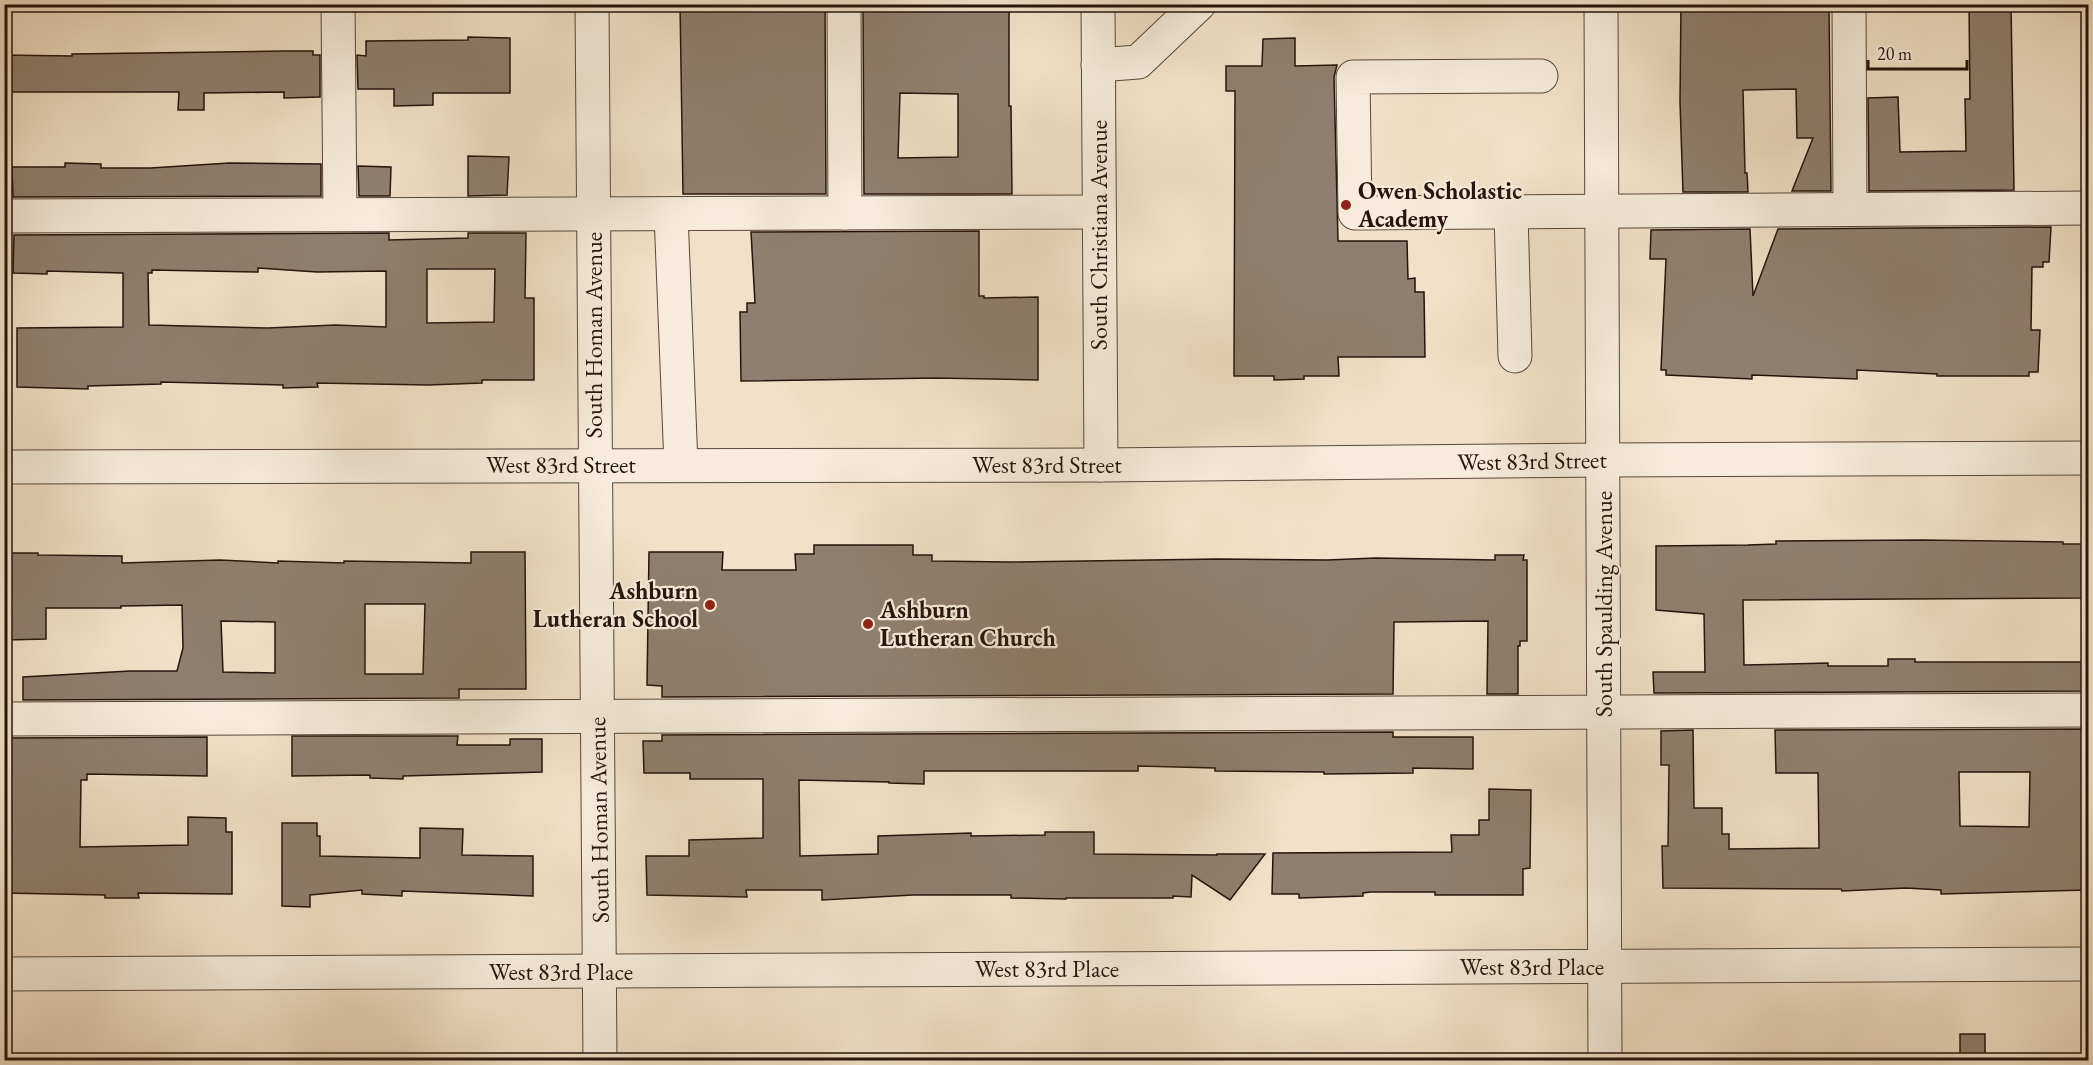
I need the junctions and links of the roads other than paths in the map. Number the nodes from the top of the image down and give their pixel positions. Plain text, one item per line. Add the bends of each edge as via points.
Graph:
1 (338, 4) edge
2 (592, 4) edge
3 (843, 4) edge
4 (1098, 4) edge
5 (1199, 4) edge
6 (1601, 4) edge
7 (1849, 4) edge
8 (1098, 65) junction
9 (1541, 76) dead end
10 (2088, 208) edge
11 (1850, 209) junction
12 (1602, 211) junction
13 (1100, 212) junction
14 (1510, 212) junction
15 (845, 213) junction
16 (340, 214) junction
17 (593, 214) junction
18 (671, 214) junction
19 (4, 216) edge
20 (1515, 356) dead end
21 (2088, 458) edge
22 (1604, 460) junction
23 (595, 465) junction
24 (681, 465) junction
25 (1101, 465) junction
26 (4, 467) edge
27 (2088, 710) edge
28 (1604, 713) junction
29 (597, 715) junction
30 (4, 719) edge
31 (2088, 964) edge
32 (1605, 966) junction
33 (600, 972) junction
34 (4, 974) edge
35 (600, 1060) edge
36 (1605, 1060) edge

1 - 16 street
2 - 17 street, South Homan Avenue
3 - 15 street
4 - 8 street, South Christiana Avenue
5 - 8 street via 1138,62
6 - 12 street, South Spaulding Avenue
7 - 11 street
8 - 13 street, South Christiana Avenue
9 - 14 street via 1353,77 1354,213
10 - 11 street
11 - 12 street
12 - 14 street
12 - 22 street, South Spaulding Avenue
13 - 15 street
13 - 25 street, South Christiana Avenue
14 - 20 street
15 - 18 street
16 - 17 street
16 - 19 street
17 - 18 street
17 - 23 street, South Homan Avenue
18 - 24 street
21 - 22 street, West 83rd Street
22 - 25 street, West 83rd Street
22 - 28 street, South Spaulding Avenue
23 - 24 street, West 83rd Street
23 - 26 street, West 83rd Street
23 - 29 street, South Homan Avenue
24 - 25 street, West 83rd Street
27 - 28 street
28 - 29 street
28 - 32 street, South Spaulding Avenue
29 - 30 street
29 - 33 street, South Homan Avenue
31 - 32 street, West 83rd Place
32 - 33 street, West 83rd Place
32 - 36 street, South Spaulding Avenue
33 - 34 street, West 83rd Place
33 - 35 street, South Homan Avenue

